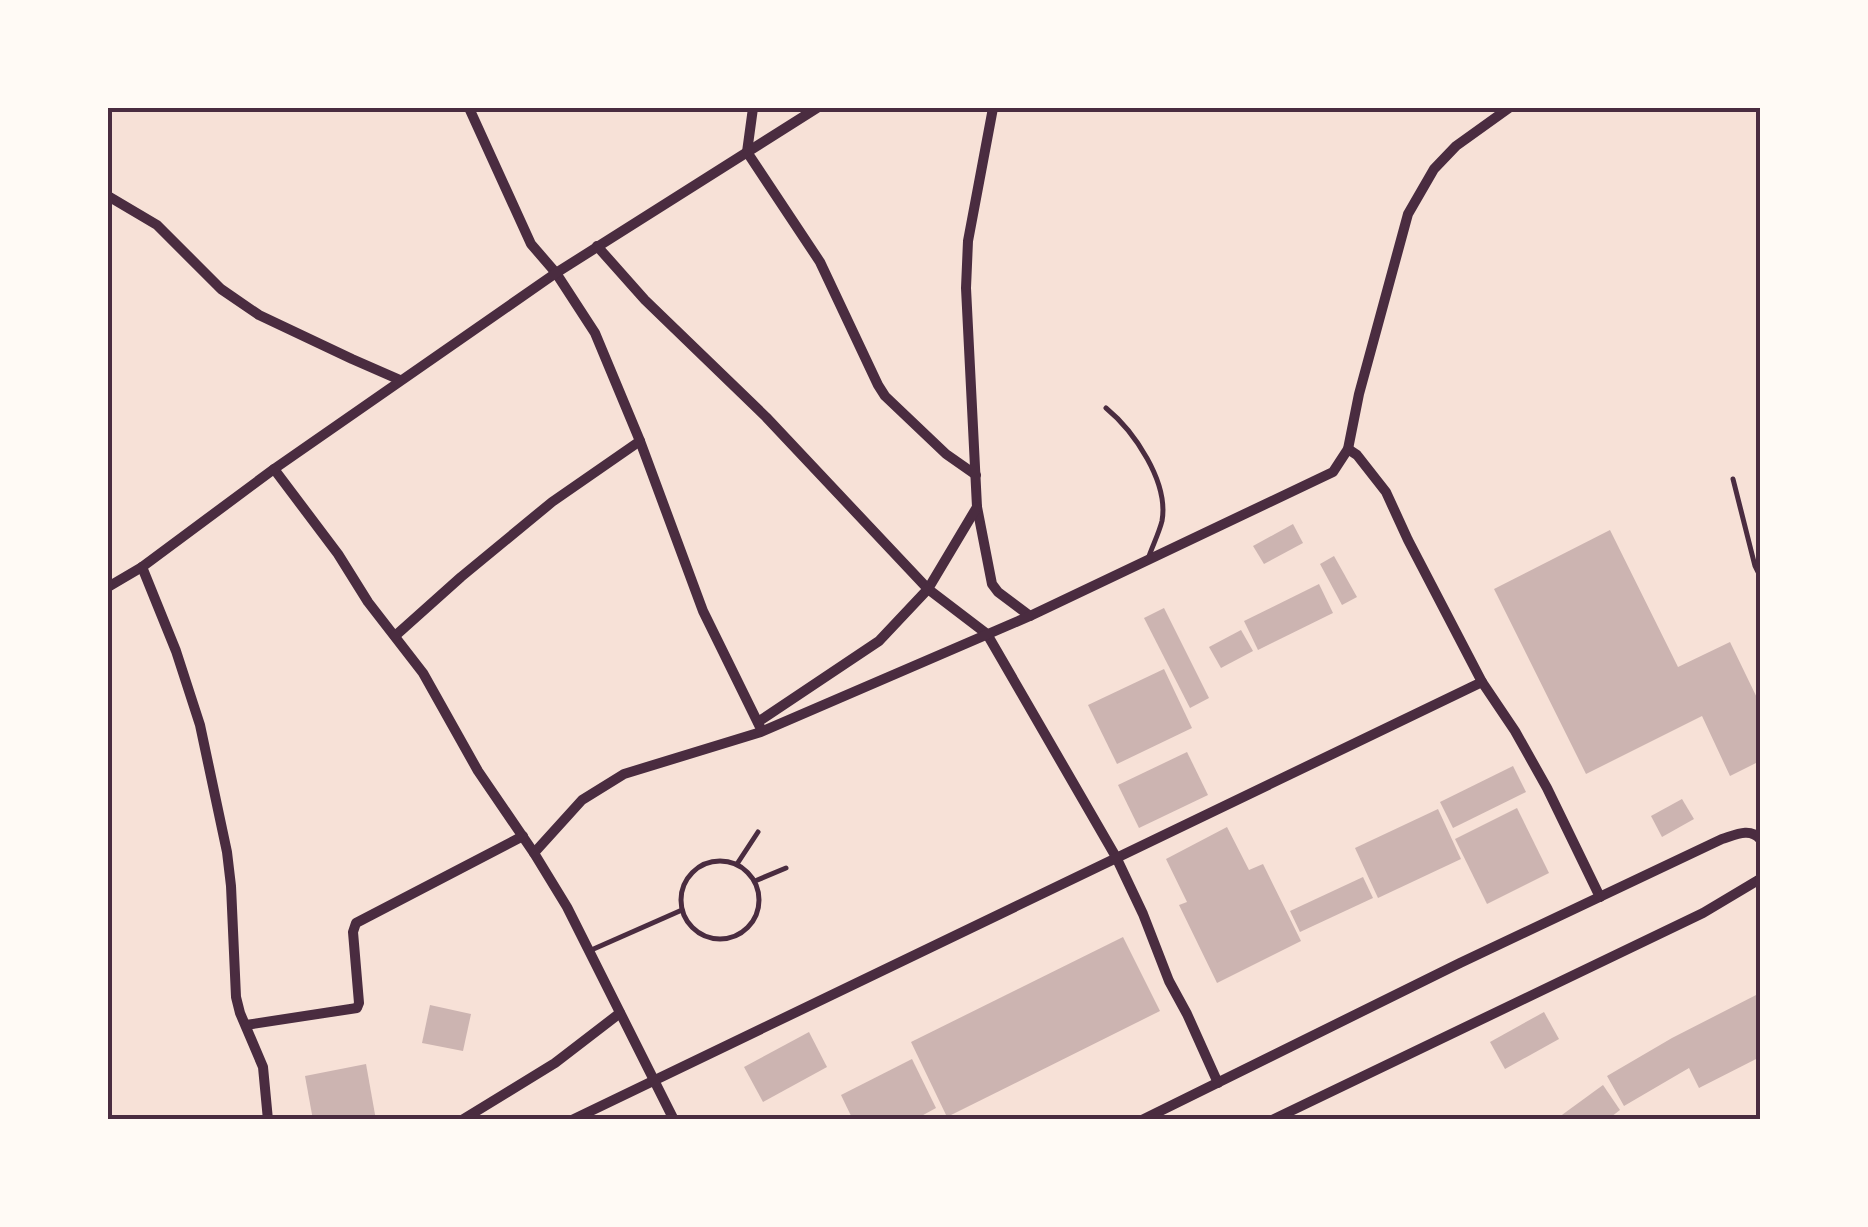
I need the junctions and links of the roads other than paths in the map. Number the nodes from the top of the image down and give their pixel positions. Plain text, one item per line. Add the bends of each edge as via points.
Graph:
1 (469, 108) edge
2 (753, 108) edge
3 (817, 108) edge
4 (993, 108) edge
5 (1508, 108) edge
6 (747, 152) junction
7 (108, 196) edge
8 (597, 246) junction
9 (556, 273) junction
10 (400, 380) junction
11 (1106, 408) dead end
12 (640, 441) junction
13 (1348, 449) junction
14 (274, 469) junction
15 (976, 476) junction
16 (1733, 479) dead end
17 (977, 508) junction
18 (1147, 562) junction
19 (142, 567) junction
20 (1760, 576) edge
21 (108, 587) edge
22 (928, 589) junction
23 (1030, 616) junction
24 (987, 634) junction
25 (395, 636) junction
26 (1482, 682) junction
27 (760, 727) junction
28 (758, 832) dead end
29 (523, 836) junction
30 (1760, 837) edge
31 (534, 852) junction
32 (1116, 858) junction
33 (737, 864) junction
34 (786, 868) dead end
35 (1760, 879) edge
36 (755, 880) junction
37 (1600, 897) junction
38 (682, 910) junction
39 (589, 951) junction
40 (620, 1013) junction
41 (246, 1026) junction
42 (654, 1080) junction
43 (1218, 1083) junction
44 (268, 1120) edge
45 (462, 1120) edge
46 (572, 1120) edge
47 (674, 1120) edge
48 (1142, 1120) edge
49 (1272, 1120) edge

1 - 9 street via 531,244
2 - 6 street
3 - 6 street
4 - 15 street via 968,241
5 - 13 street via 1434,169 1408,214
6 - 8 street
6 - 15 street via 820,262 885,396
7 - 10 street via 157,225 221,289 258,315
8 - 9 street
8 - 22 street
9 - 10 street
9 - 12 street via 596,332
10 - 14 street
11 - 18 lane via 1152,467 1158,485 1162,520
12 - 25 street via 552,502
12 - 27 street via 703,612
13 - 18 street via 1333,472
13 - 26 street via 1386,492
14 - 19 street
14 - 25 street
15 - 17 street
16 - 20 lane
17 - 22 street
17 - 23 street via 992,584
18 - 23 street
19 - 21 street
19 - 41 street via 200,725 227,852 236,997
22 - 24 street
22 - 27 street via 879,641
23 - 24 street
24 - 27 street
24 - 32 street
25 - 29 street
26 - 32 street
26 - 37 street via 1547,788
27 - 31 street via 624,774 582,800
28 - 33 lane
29 - 31 street
29 - 41 street via 356,923 357,1008
30 - 37 street via 1747,832 1722,839
31 - 39 street
32 - 42 street
32 - 43 street
33 - 36 lane
33 - 38 lane via 715,860 697,868 685,882
34 - 36 lane
35 - 49 street
36 - 38 lane via 759,908 735,936 698,933
37 - 43 street
38 - 39 lane
39 - 40 street
40 - 42 street
40 - 45 street
41 - 44 street via 263,1066
42 - 46 street
42 - 47 street
43 - 48 street

